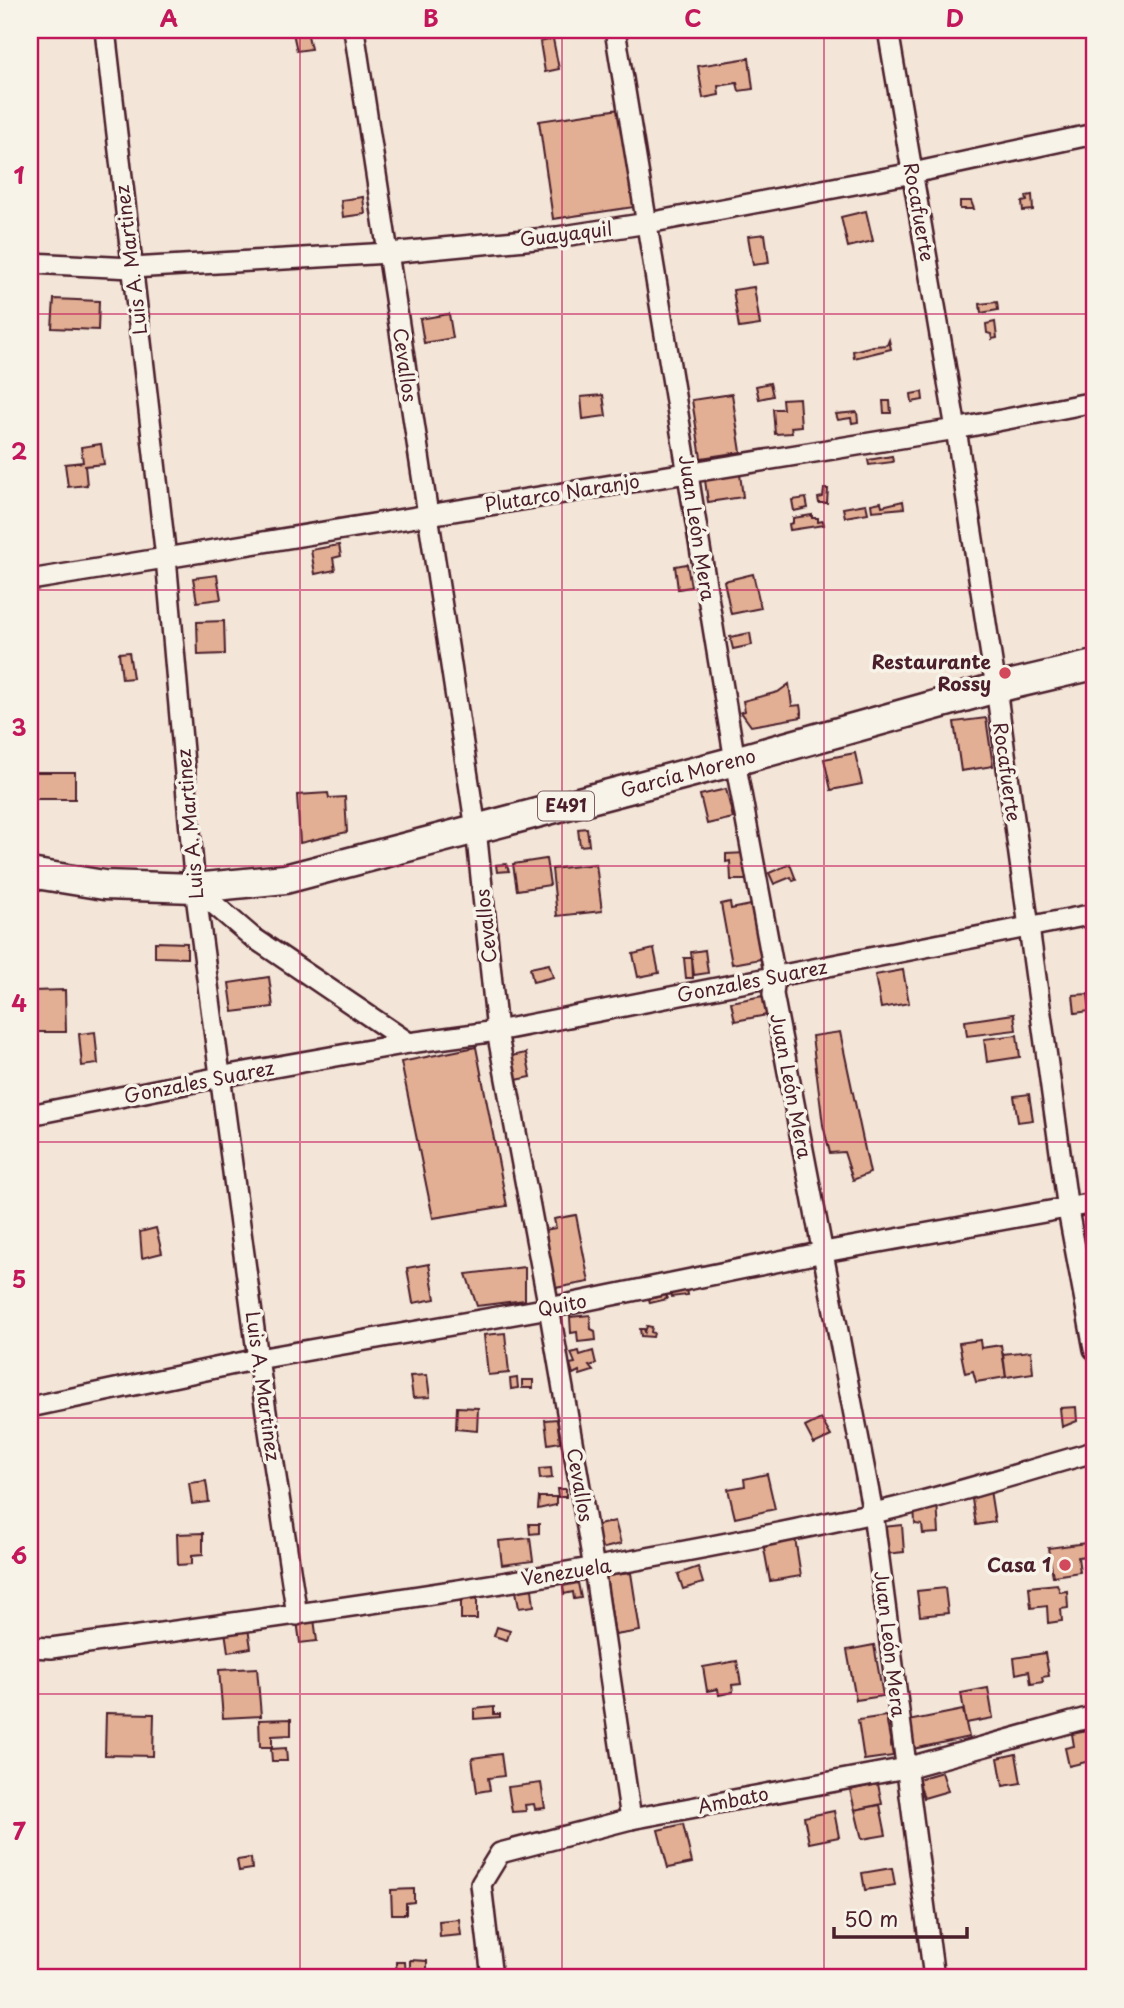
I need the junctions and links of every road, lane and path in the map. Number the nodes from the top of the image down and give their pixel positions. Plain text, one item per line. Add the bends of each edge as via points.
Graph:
1 (105, 30) edge
2 (354, 30) edge
3 (615, 30) edge
4 (888, 30) edge
5 (1094, 134) edge
6 (913, 173) junction
7 (648, 223) junction
8 (389, 253) junction
9 (30, 264) edge
10 (132, 268) junction
11 (1094, 401) edge
12 (956, 429) junction
13 (688, 473) junction
14 (427, 515) junction
15 (166, 558) junction
16 (30, 580) edge
17 (1094, 665) edge
18 (996, 688) junction
19 (735, 761) junction
20 (476, 829) junction
21 (30, 873) edge
22 (195, 888) junction
23 (1094, 914) edge
24 (1028, 927) junction
25 (775, 976) junction
26 (497, 1031) junction
27 (409, 1043) junction
28 (221, 1077) junction
29 (30, 1115) edge
30 (1094, 1203) edge
31 (1068, 1210) junction
32 (824, 1252) junction
33 (550, 1308) junction
34 (1094, 1349) edge
35 (258, 1359) junction
36 (30, 1407) edge
37 (1094, 1452) edge
38 (873, 1513) junction
39 (594, 1568) junction
40 (297, 1615) junction
41 (30, 1647) edge
42 (1094, 1716) edge
43 (906, 1768) junction
44 (632, 1819) junction
45 (492, 1978) edge
46 (934, 1978) edge

1 - 10 street, Luis A. Martinez
2 - 8 street, Cevallos
3 - 7 street, Juan León Mera
4 - 6 street, Rocafuerte
5 - 6 street, Guayaquil
6 - 7 street, Guayaquil
6 - 12 street, Rocafuerte
7 - 8 street, Guayaquil
7 - 13 street, Juan León Mera
8 - 10 street, Guayaquil
8 - 14 street, Cevallos
9 - 10 street, Guayaquil
10 - 15 street, Luis A. Martinez
11 - 12 street, Plutarco Naranjo
12 - 13 street, Plutarco Naranjo
12 - 18 street, Rocafuerte
13 - 14 street, Plutarco Naranjo
13 - 19 street, Juan León Mera
14 - 15 street, Plutarco Naranjo
14 - 20 street, Cevallos
15 - 16 street, Plutarco Naranjo
15 - 22 street, Luis A. Martinez
17 - 18 highway, García Moreno / E491
18 - 19 highway, García Moreno / E491
18 - 24 street, Rocafuerte
19 - 20 highway, García Moreno / E491
19 - 25 street, Juan León Mera
20 - 22 highway, García Moreno / E491 via 285,879
20 - 26 street, Cevallos
21 - 22 highway, García Moreno / E491 via 104,885
22 - 27 street via 251,936
22 - 28 street, Luis A. Martinez
23 - 24 street, Gonzales Suarez
24 - 25 street, Gonzales Suarez
24 - 31 street, Rocafuerte
25 - 26 street, Gonzales Suarez
25 - 32 street, Juan León Mera via 773,994
26 - 27 street, Gonzales Suarez
26 - 33 street, Cevallos
27 - 28 street, Gonzales Suarez
28 - 29 street, Gonzales Suarez
28 - 35 street, Luis A. Martinez
30 - 31 street, Quito
31 - 32 street, Quito
31 - 34 street, Rocafuerte
32 - 33 street, Quito
32 - 38 street, Juan León Mera
33 - 35 street, Quito
33 - 39 street, Cevallos
35 - 36 street, Quito
35 - 40 street, Luis A. Martinez
37 - 38 street, Venezuela
38 - 39 street, Venezuela
38 - 43 street, Juan León Mera
39 - 40 street, Venezuela
39 - 44 street, Cevallos
40 - 41 street, Venezuela
42 - 43 street, Ambato
43 - 44 street, Ambato
43 - 46 street, Juan León Mera
44 - 45 street, Ambato via 500,1853 481,1885

